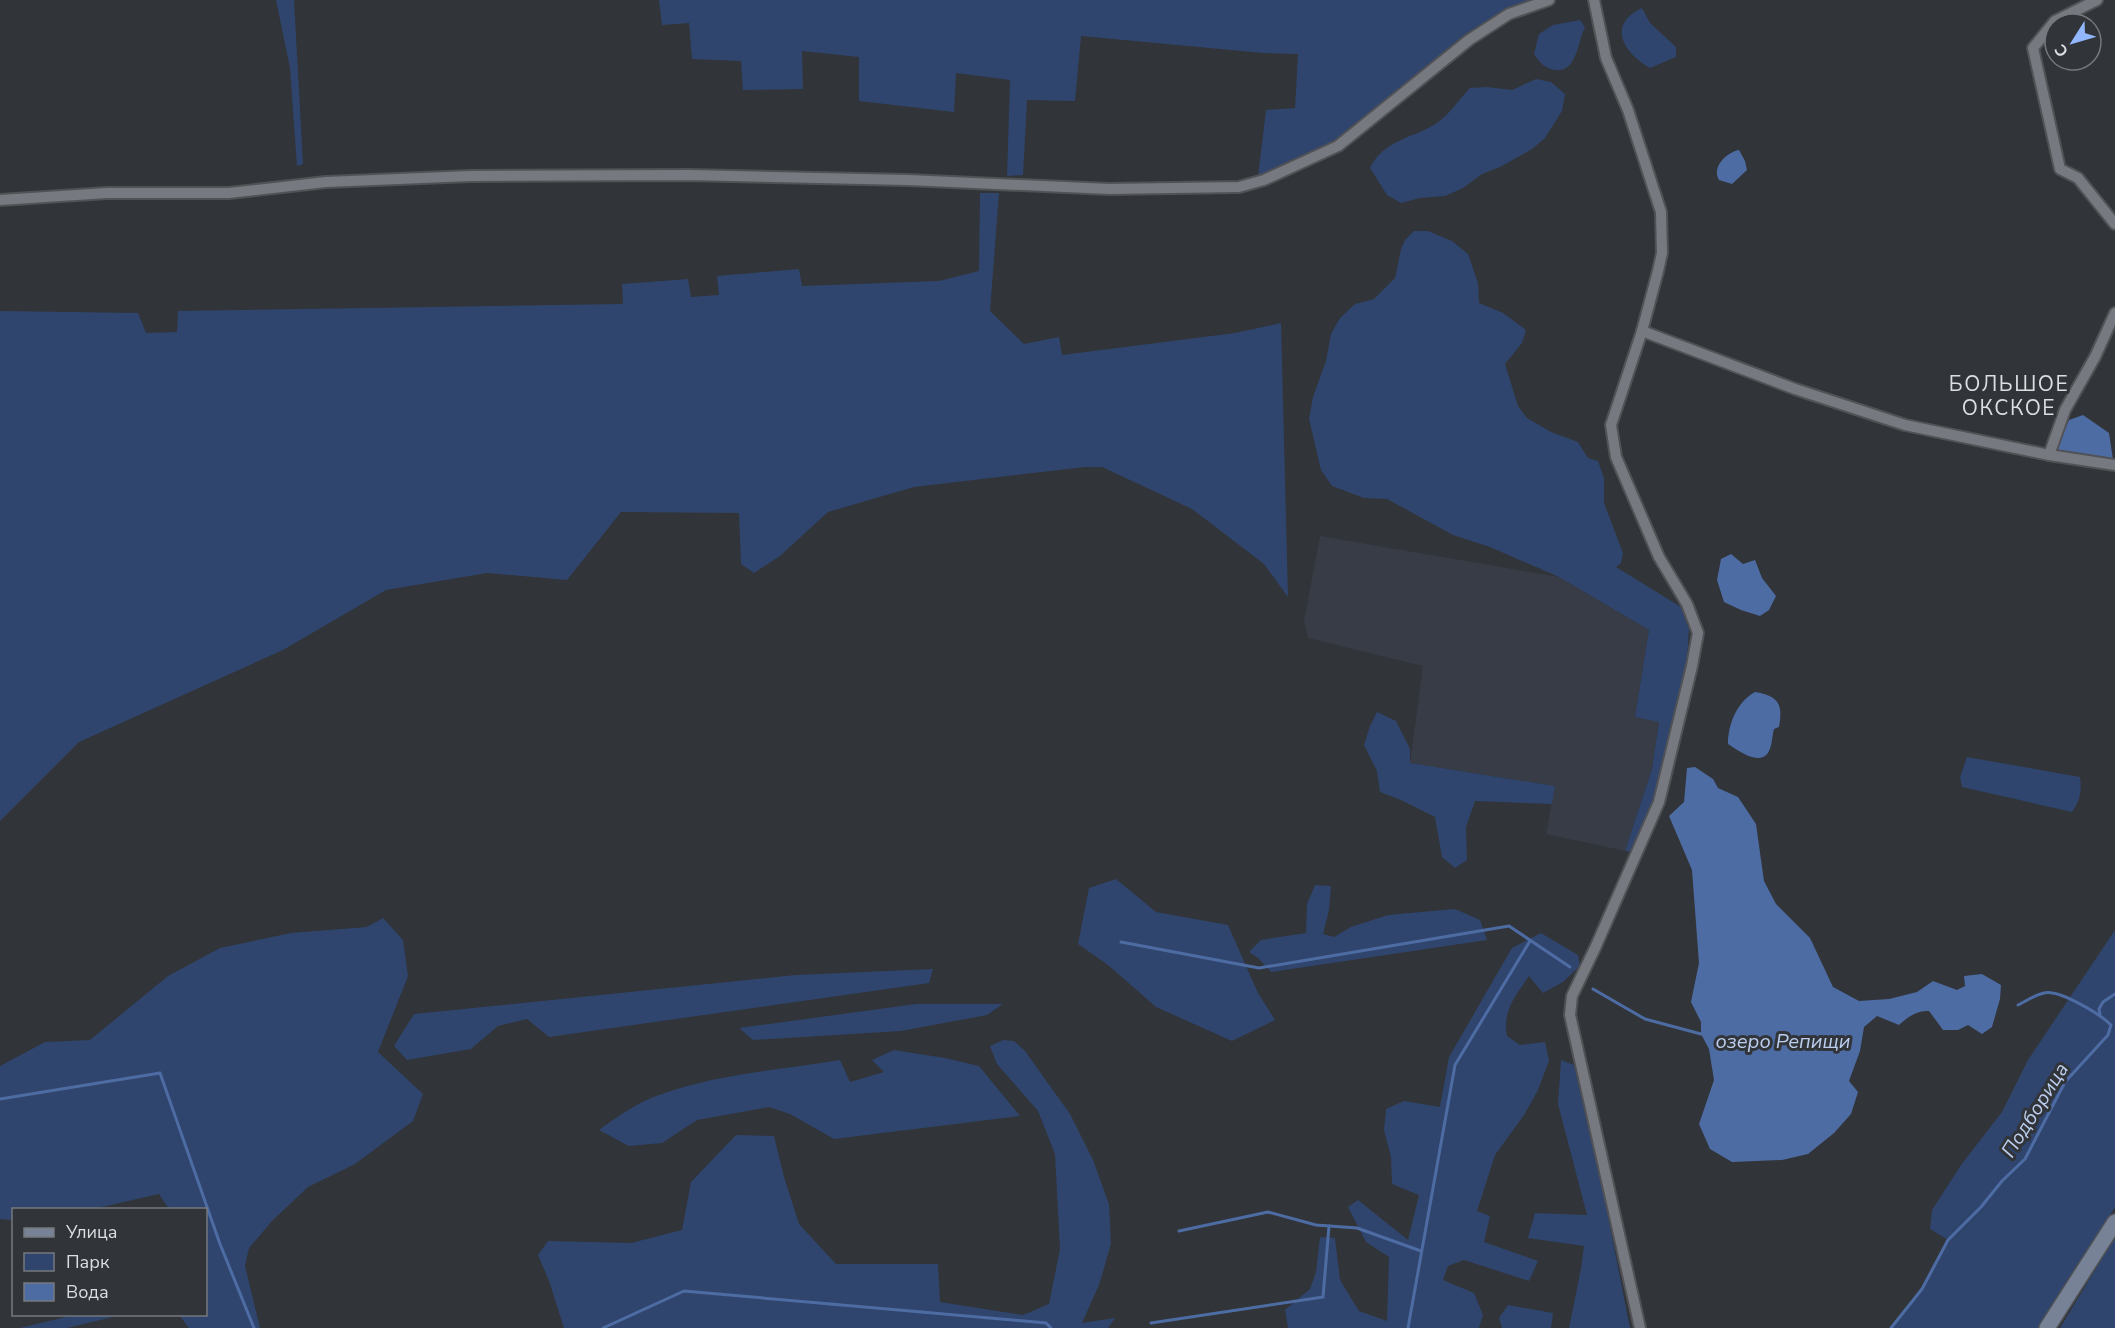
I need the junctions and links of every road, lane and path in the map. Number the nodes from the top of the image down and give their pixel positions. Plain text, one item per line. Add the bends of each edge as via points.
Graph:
1 (1549, 0) edge
2 (1594, 0) edge
3 (2097, 0) edge
4 (0, 200) edge
5 (2115, 224) edge
6 (2115, 313) edge
7 (1642, 331) junction
8 (2049, 455) junction
9 (2115, 465) edge
10 (2115, 1222) edge
11 (1640, 1328) edge
12 (2047, 1328) edge

1 - 4 street via 1509,14 1469,39 1338,146 1264,180 1239,187 1109,189 689,175 480,176 326,182 229,194 107,194
2 - 7 street via 1606,58 1662,212 1662,253
3 - 5 street via 2055,21 2033,48 2060,169 2078,178
6 - 8 street via 2065,410
7 - 8 street via 1795,389 1905,425
7 - 11 street via 1611,425 1616,457 1659,557 1687,604 1698,633 1659,802 1572,996 1570,1015
8 - 9 street
10 - 12 main road

